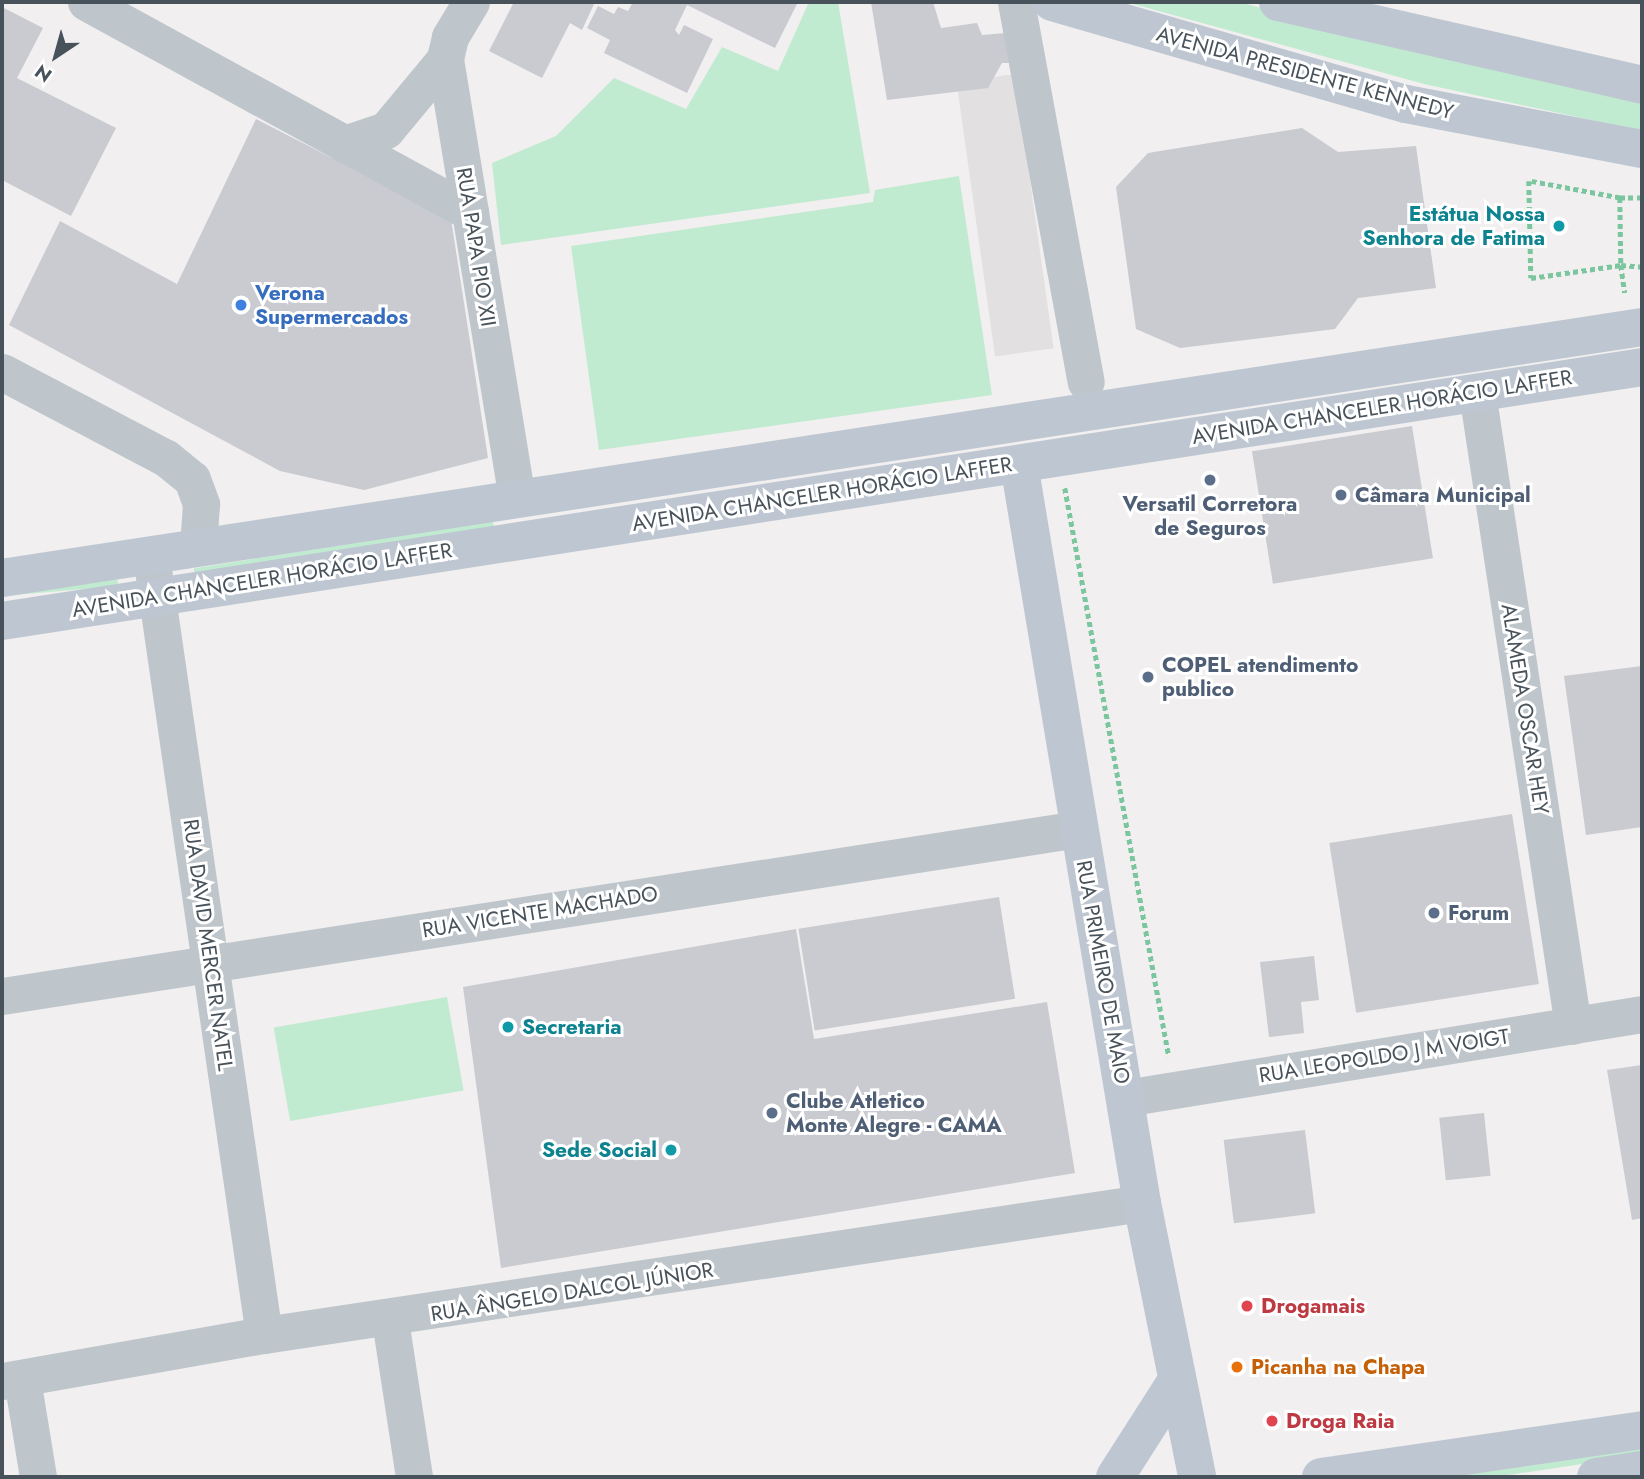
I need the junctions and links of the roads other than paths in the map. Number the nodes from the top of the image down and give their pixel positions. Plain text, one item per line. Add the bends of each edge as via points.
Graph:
1 (86, 2) edge
2 (471, 2) edge
3 (1016, 2) edge
4 (1052, 2) edge
5 (1278, 2) edge
6 (444, 59) junction
7 (1642, 85) edge
8 (344, 144) junction
9 (1642, 149) edge
10 (470, 212) junction
11 (1642, 327) edge
12 (1642, 367) edge
13 (2, 372) edge
14 (1086, 382) dead end
15 (1477, 392) junction
16 (1015, 419) junction
17 (1030, 467) junction
18 (517, 497) junction
19 (198, 547) junction
20 (151, 555) junction
21 (2, 578) edge
22 (158, 595) junction
23 (2, 621) edge
24 (1078, 829) junction
25 (210, 963) junction
26 (2, 996) edge
27 (1642, 1014) edge
28 (1573, 1026) junction
29 (1125, 1098) junction
30 (1142, 1203) junction
31 (390, 1320) junction
32 (264, 1335) junction
33 (12, 1380) edge
34 (1177, 1380) junction
35 (1642, 1430) edge
36 (1642, 1470) edge
37 (38, 1477) edge
38 (414, 1477) edge
39 (1115, 1477) edge
40 (1196, 1477) edge
41 (1321, 1477) edge
42 (1596, 1477) edge

1 - 8 street
2 - 6 street via 450,37
3 - 14 street
4 - 9 main road, AVENIDA PRESIDENTE KENNEDY via 1406,104
5 - 7 main road
6 - 8 street via 386,130
6 - 10 street, RUA PAPA PIO XII
8 - 10 street
10 - 18 street, RUA PAPA PIO XII
11 - 16 main road, AVENIDA CHANCELER HORÁCIO LAFFER
12 - 15 main road, AVENIDA CHANCELER HORÁCIO LAFFER
13 - 19 street via 166,458 192,479 201,504
15 - 17 main road, AVENIDA CHANCELER HORÁCIO LAFFER
15 - 28 street, ALAMEDA OSCAR HEY
16 - 17 main road, RUA PRIMEIRO DE MAIO via 1039,431 1041,447
16 - 18 main road, AVENIDA CHANCELER HORÁCIO LAFFER
17 - 22 main road, AVENIDA CHANCELER HORÁCIO LAFFER
17 - 24 main road, RUA PRIMEIRO DE MAIO
18 - 19 main road, AVENIDA CHANCELER HORÁCIO LAFFER
19 - 20 main road, AVENIDA CHANCELER HORÁCIO LAFFER
20 - 21 main road, AVENIDA CHANCELER HORÁCIO LAFFER
20 - 22 street, RUA DAVID MERCER NATEL
22 - 23 main road, AVENIDA CHANCELER HORÁCIO LAFFER
22 - 25 street, RUA DAVID MERCER NATEL
24 - 25 street, RUA VICENTE MACHADO
24 - 29 main road, RUA PRIMEIRO DE MAIO
25 - 26 street, RUA VICENTE MACHADO
25 - 32 street, RUA DAVID MERCER NATEL
27 - 28 street, RUA LEOPOLDO J M VOIGT
28 - 29 street, RUA LEOPOLDO J M VOIGT
29 - 30 main road, RUA PRIMEIRO DE MAIO
30 - 31 street, RUA ÂNGELO DALCOL JÚNIOR
30 - 34 main road, RUA PRIMEIRO DE MAIO
31 - 32 street, RUA ÂNGELO DALCOL JÚNIOR
31 - 38 street
32 - 33 street, RUA ÂNGELO DALCOL JÚNIOR
33 - 37 street
34 - 39 main road
34 - 40 main road, RUA PRIMEIRO DE MAIO
35 - 41 main road
36 - 42 main road

